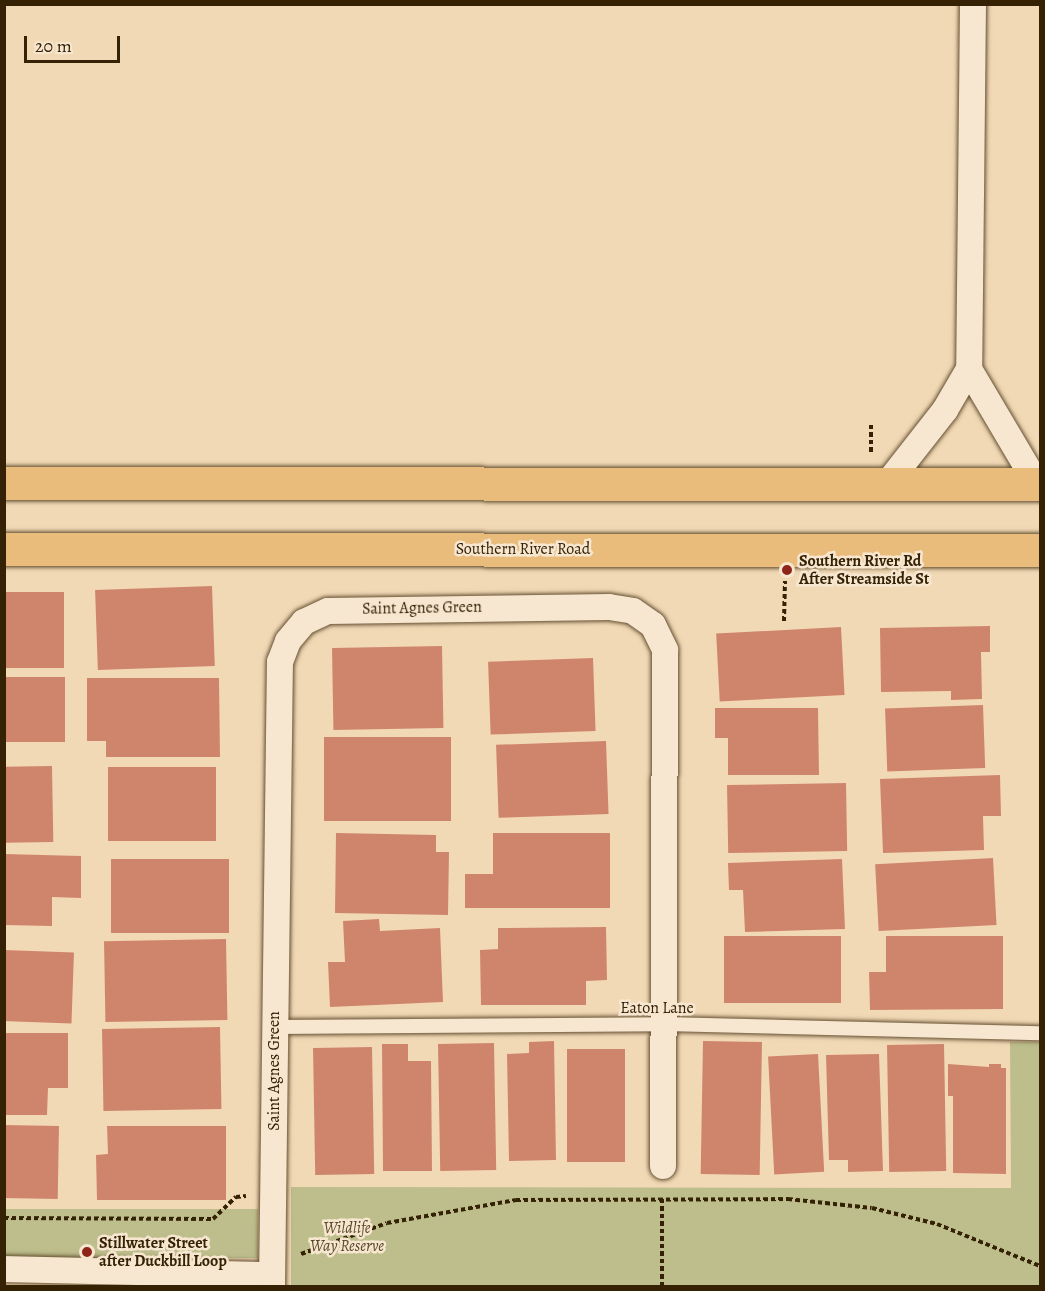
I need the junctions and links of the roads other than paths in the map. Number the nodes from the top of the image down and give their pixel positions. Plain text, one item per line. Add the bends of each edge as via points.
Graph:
1 (973, 4) edge
2 (969, 369) junction
3 (4, 483) edge
4 (887, 484) junction
5 (1039, 484) edge
6 (4, 549) edge
7 (1002, 550) junction
8 (1041, 550) edge
9 (1041, 570) edge
10 (664, 1023) junction
11 (274, 1027) junction
12 (1041, 1033) edge
13 (663, 1166) dead end
14 (4, 1269) edge
15 (272, 1281) edge

1 - 2 street
2 - 4 street via 945,410
2 - 5 street
3 - 4 main road
4 - 5 main road
6 - 7 main road, Southern River Road
7 - 8 main road, Southern River Road
7 - 9 street
10 - 11 lane, Eaton Lane
10 - 11 street, Saint Agnes Green via 665,650 653,625 633,611 609,607 385,608 328,611 304,622 288,641 280,662
10 - 12 lane, Eaton Lane
10 - 13 street, Saint Agnes Green
11 - 15 street, Saint Agnes Green
14 - 15 street

